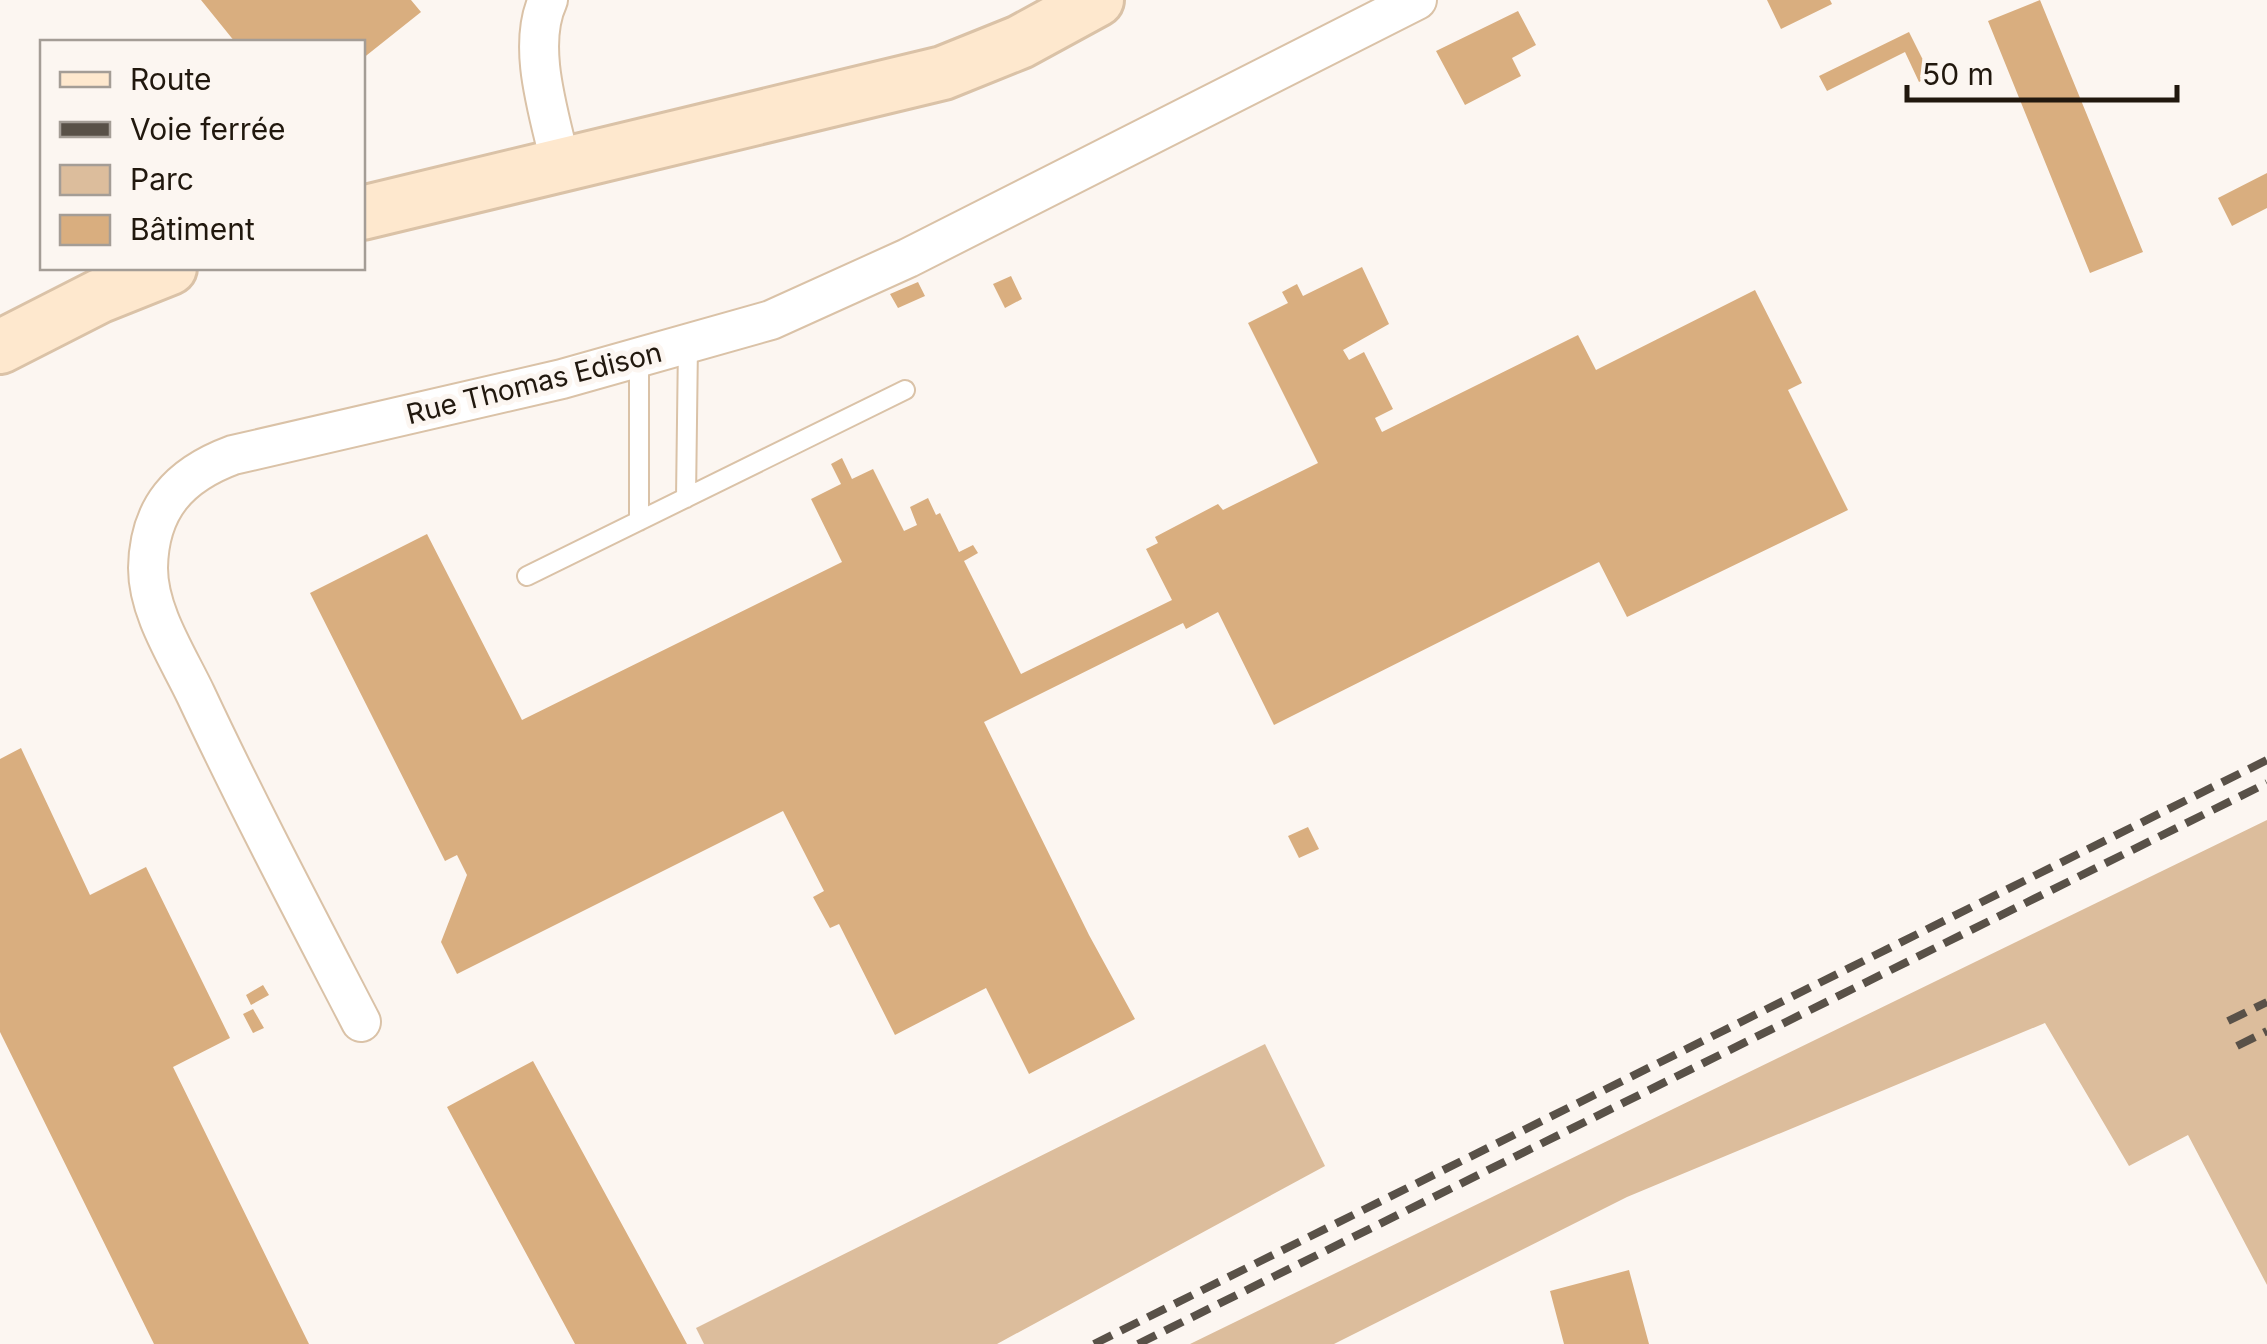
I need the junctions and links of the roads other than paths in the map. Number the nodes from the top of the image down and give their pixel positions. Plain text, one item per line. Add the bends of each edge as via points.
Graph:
1 (548, 0) edge
2 (1097, 0) edge
3 (1417, 0) edge
4 (561, 166) junction
5 (365, 211) edge
6 (165, 270) edge
7 (688, 344) junction
8 (0, 347) edge
9 (639, 357) junction
10 (906, 390) dead end
11 (686, 498) junction
12 (640, 520) junction
13 (527, 576) dead end
14 (361, 1022) dead end

1 - 4 street via 538,45
2 - 4 street via 943,73
3 - 7 street, Rue Thomas Edison via 908,258 772,320
4 - 5 street
6 - 8 street
7 - 9 street, Rue Thomas Edison
7 - 11 lane
9 - 12 lane
9 - 14 street, Rue Thomas Edison via 232,456 188,476 154,526 148,571 163,624
10 - 11 lane
11 - 12 lane
12 - 13 lane

